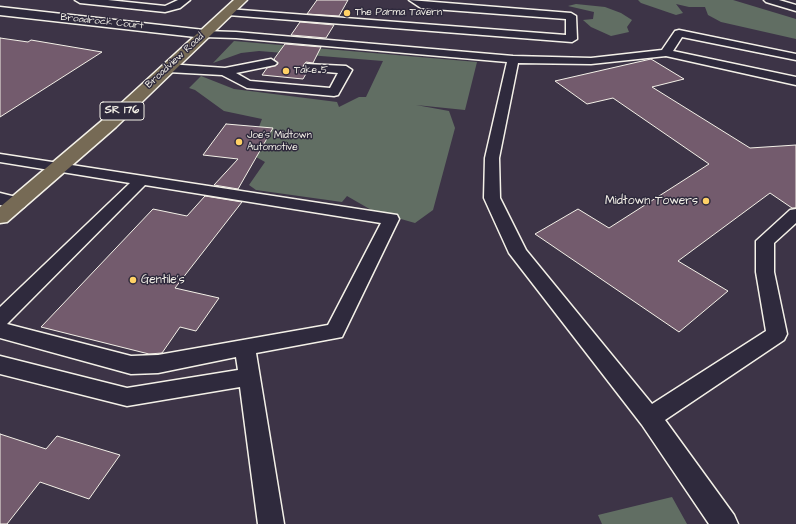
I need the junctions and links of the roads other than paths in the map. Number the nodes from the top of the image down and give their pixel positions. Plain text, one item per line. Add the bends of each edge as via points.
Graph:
1 (80, 0) edge
2 (185, 0) edge
3 (241, 0) edge
4 (769, 0) edge
5 (796, 8) edge
6 (0, 11) edge
7 (228, 12) junction
8 (416, 13) edge
9 (204, 34) junction
10 (666, 53) junction
11 (796, 57) edge
12 (513, 59) junction
13 (271, 63) dead end
14 (310, 67) dead end
15 (168, 68) junction
16 (226, 72) junction
17 (796, 81) edge
18 (0, 158) edge
19 (58, 168) junction
20 (142, 180) junction
21 (9, 201) edge
22 (796, 214) edge
23 (0, 217) edge
24 (0, 319) edge
25 (0, 330) edge
26 (245, 347) junction
27 (0, 365) edge
28 (249, 377) junction
29 (650, 418) junction
30 (271, 524) edge
31 (726, 524) edge

1 - 2 lane via 165,9
3 - 7 main road, Broadview Road / SR 176
4 - 5 lane
6 - 9 street, Broadrock Court
7 - 8 lane
7 - 9 main road, Broadview Road / SR 176
8 - 8 lane via 572,39 571,16
9 - 12 lane
9 - 15 main road, Broadview Road / SR 176
10 - 11 lane via 679,33
10 - 12 lane via 591,61
10 - 17 lane
12 - 29 lane via 492,158 492,198 518,253
13 - 16 lane
14 - 16 lane via 346,70 334,92 247,84
15 - 16 lane
15 - 19 main road, Broadview Road / SR 176
18 - 19 lane
19 - 20 lane
19 - 21 main road, Broadview Road / SR 176
20 - 24 lane
20 - 26 lane via 391,219 335,332
21 - 23 main road, Broadview Road / SR 176
22 - 29 lane via 765,241 766,272 777,334
25 - 26 lane via 132,365 158,364
26 - 28 lane
27 - 28 lane via 127,397
28 - 30 lane
29 - 31 lane

